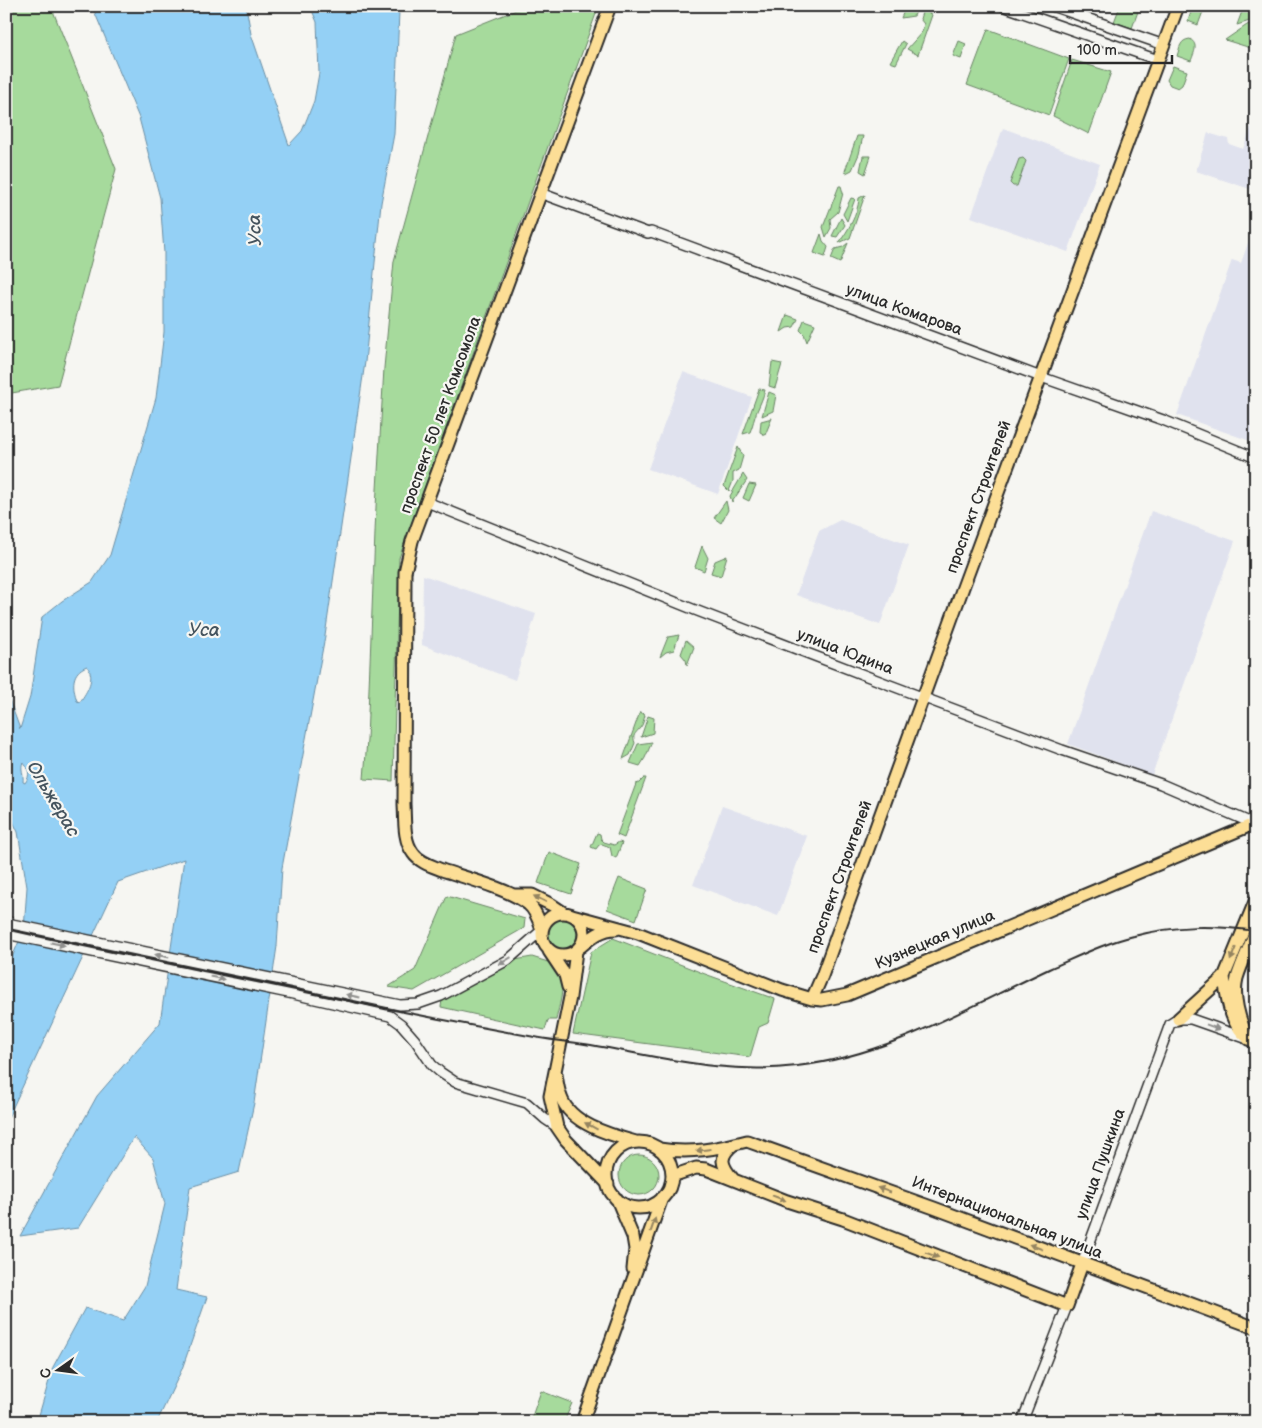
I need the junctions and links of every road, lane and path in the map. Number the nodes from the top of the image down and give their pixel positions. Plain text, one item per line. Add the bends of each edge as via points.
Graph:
1 (610, 6) edge
2 (1003, 6) edge
3 (1052, 6) edge
4 (1178, 6) edge
5 (1164, 45) junction
6 (1158, 60) junction
7 (540, 193) junction
8 (1041, 377) junction
9 (1256, 458) edge
10 (427, 502) junction
11 (923, 698) junction
12 (1255, 824) edge
13 (513, 895) junction
14 (1256, 899) edge
15 (568, 914) junction
16 (9, 922) edge
17 (623, 928) junction
18 (542, 930) junction
19 (1256, 930) edge
20 (8, 934) edge
21 (547, 948) junction
22 (578, 949) junction
23 (1224, 977) junction
24 (294, 989) junction
25 (570, 996) junction
26 (812, 999) junction
27 (1178, 1019) junction
28 (1252, 1041) edge
29 (554, 1068) junction
30 (556, 1127) junction
31 (637, 1142) junction
32 (734, 1144) junction
33 (660, 1149) junction
34 (672, 1176) junction
35 (734, 1181) junction
36 (608, 1184) junction
37 (662, 1198) junction
38 (617, 1199) junction
39 (1082, 1264) junction
40 (632, 1286) junction
41 (1066, 1306) junction
42 (1256, 1328) edge
43 (582, 1422) edge
44 (1022, 1422) edge

1 - 7 main road, проспект 50 лет Комсомола
2 - 6 street
3 - 5 street
4 - 5 main road, проспект Строителей
5 - 6 main road, проспект Строителей
6 - 8 main road, проспект Строителей
7 - 8 street, улица Комарова
7 - 10 main road, проспект 50 лет Комсомола
8 - 9 street, улица Комарова via 1163,420
8 - 11 main road, проспект Строителей
10 - 11 street, улица Юдина
10 - 13 main road, проспект 50 лет Комсомола via 412,541 406,572 405,832 413,853 428,864
11 - 12 street, улица Юдина via 1161,784
11 - 26 main road, проспект Строителей
12 - 26 main road, Кузнецкая улица via 847,995
15 -> 13 main road via 532,895
13 - 18 main road via 529,904
14 -> 23 main road
15 - 17 main road, Кузнецкая улица
15 - 18 main road via 552,916
15 - 22 main road via 577,918 584,929 583,942
24 -> 16 street
17 - 22 main road via 596,934
17 - 26 main road, Кузнецкая улица
18 - 21 main road via 542,940
18 -> 24 street via 508,960 441,996 418,1004 400,1005
19 - 28 main road via 1237,980 1236,1000 1240,1019
20 -> 24 street
21 - 22 main road via 558,955 571,954
21 - 25 main road via 565,975
22 - 25 main road
23 - 27 main road
23 - 28 main road via 1233,1019
24 - 30 street via 390,1016 415,1040 432,1065 455,1082 527,1103
25 - 29 main road
27 -> 28 street via 1191,1019
27 - 39 street, улица Пушкина via 1167,1028
29 - 30 main road via 550,1096
31 -> 29 main road via 607,1134 573,1114 561,1099
30 - 36 main road
31 - 33 main road
31 - 36 main road via 619,1149 612,1156 606,1174
32 -> 33 main road via 682,1152
32 - 35 main road via 723,1157 723,1164
39 -> 32 main road, Интернациональная улица via 747,1141
33 - 34 main road via 671,1166
34 - 35 main road via 696,1168
34 - 37 main road
35 -> 41 main road via 843,1219
36 - 38 main road
37 - 38 main road via 645,1207 635,1207
40 -> 37 main road
38 - 40 main road via 635,1249
39 - 41 main road, улица Пушкина
39 - 42 main road, Интернациональная улица
40 - 43 main road
41 - 44 street, улица Пушкина

